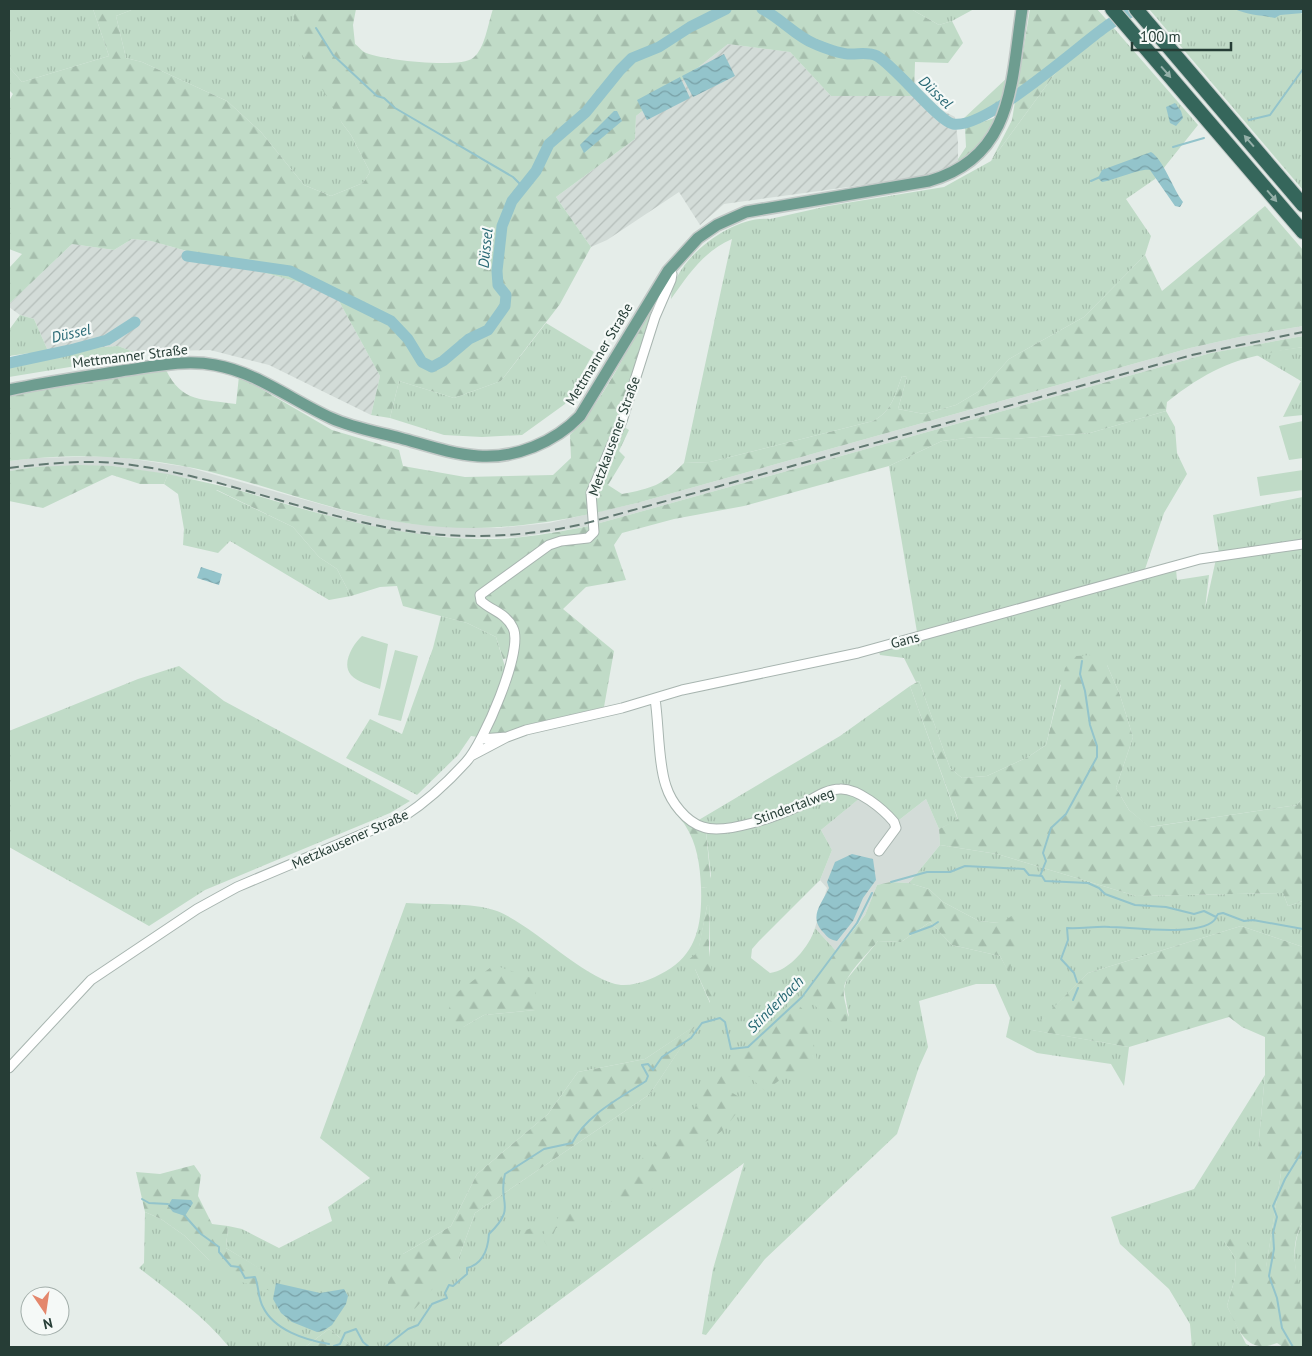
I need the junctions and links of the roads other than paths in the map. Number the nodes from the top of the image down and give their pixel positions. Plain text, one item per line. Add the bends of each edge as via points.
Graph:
1 (1022, 9) edge
2 (1112, 9) edge
3 (1136, 9) edge
4 (1303, 205) edge
5 (1303, 232) edge
6 (668, 271) junction
7 (9, 390) edge
8 (1303, 544) edge
9 (655, 699) junction
10 (507, 737) junction
11 (480, 739) junction
12 (471, 756) junction
13 (879, 851) dead end
14 (9, 1068) edge

1 - 6 main road, Mettmanner Straße via 1005,113 996,133 969,164 929,181 746,212 698,238
2 -> 5 highway
4 -> 3 highway
6 - 7 main road, Mettmanner Straße via 580,416 557,437 505,454 461,454 362,429 332,419 246,375 215,365 166,365
6 - 11 street, Metzkausener Straße via 672,274 671,280 655,317 622,421 591,493 594,532 588,538 561,541 540,550 480,595 481,601 501,612 508,620 515,633 516,644 510,668
8 - 9 street, Gans via 1200,559 858,653 682,690
9 - 10 street, Gans via 553,722
9 - 13 street, Stindertalweg via 666,786 679,809 695,824 716,829 755,821 842,788 859,794 894,822 896,828
10 - 11 street, Gans
10 - 12 street, Gans
11 - 12 street, Metzkausener Straße
12 - 14 street, Metzkausener Straße via 426,802 402,817 217,897 125,956 91,980

